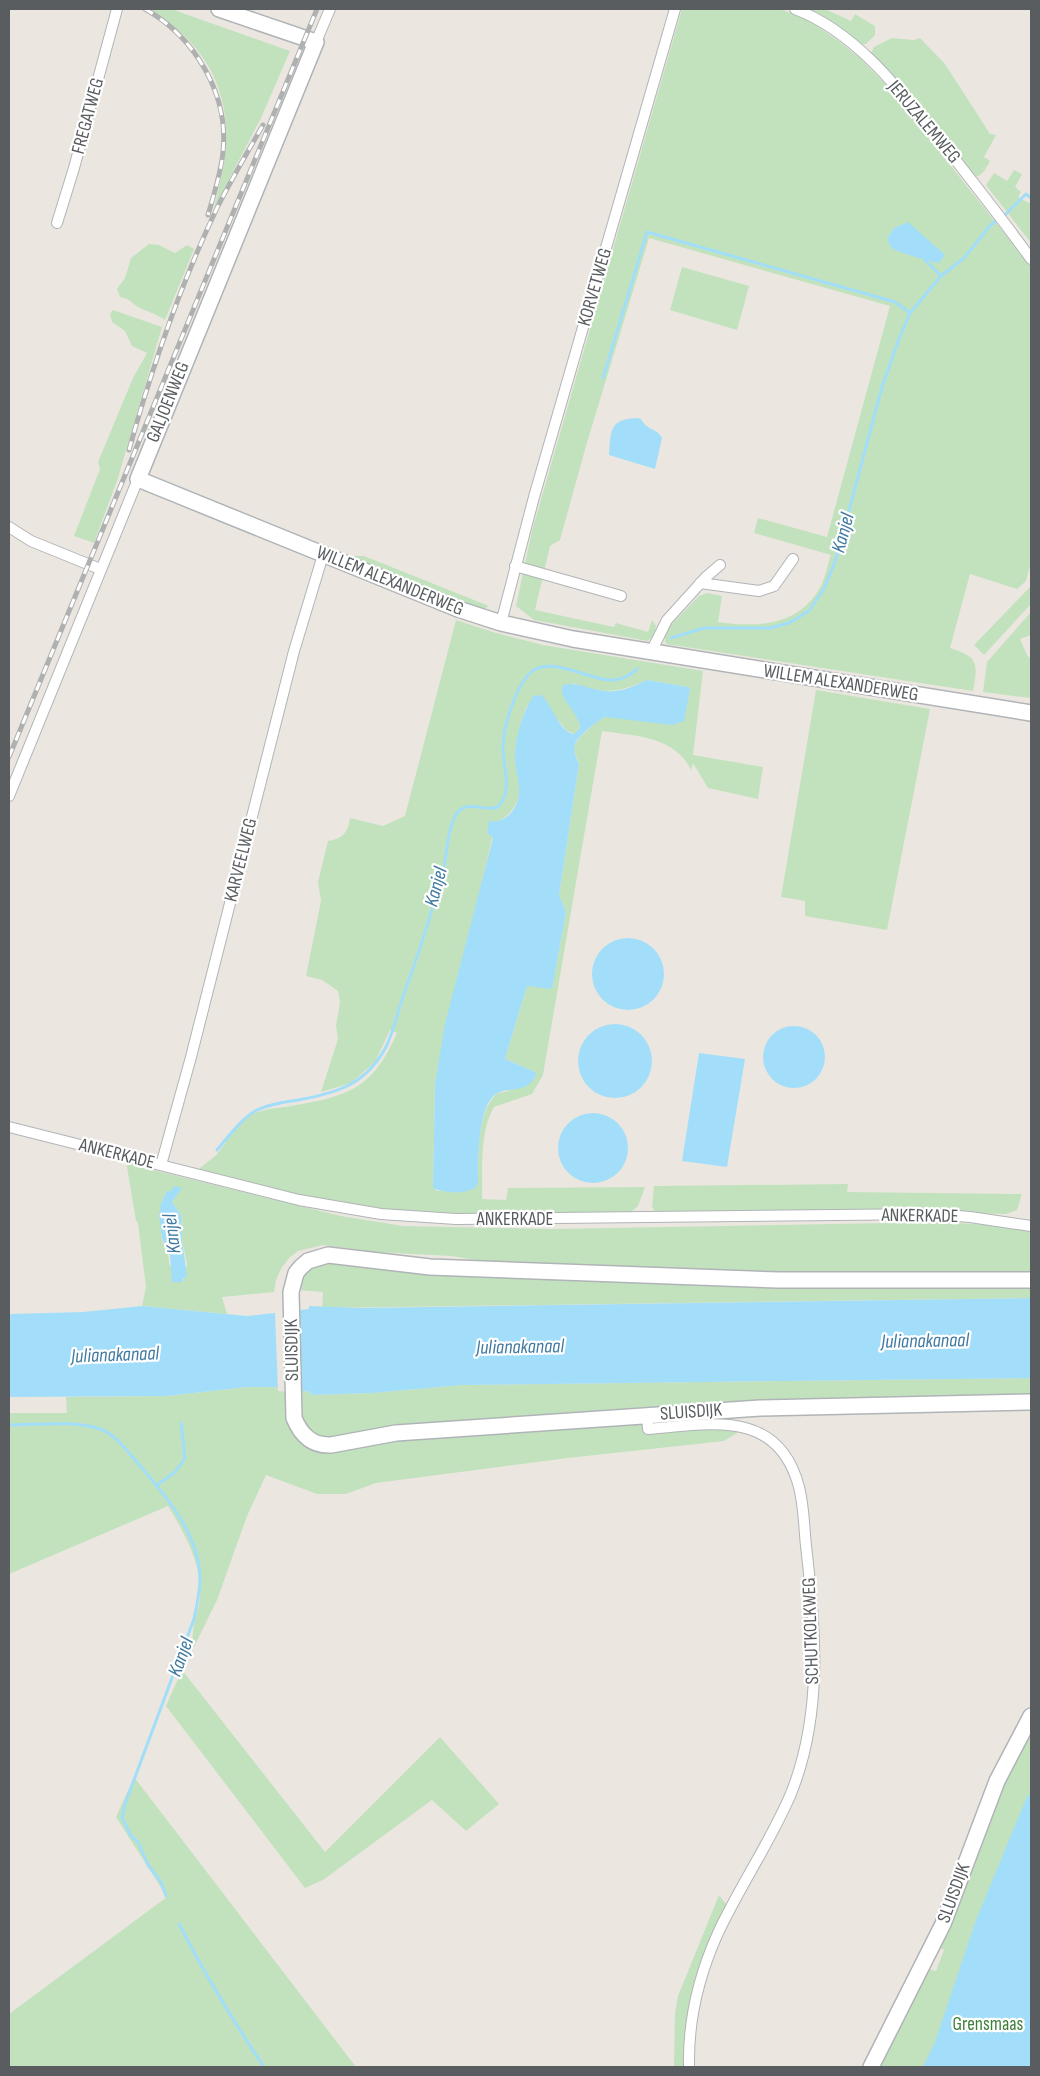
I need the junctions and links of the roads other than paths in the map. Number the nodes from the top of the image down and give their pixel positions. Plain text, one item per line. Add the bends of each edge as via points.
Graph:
1 (117, 9) edge
2 (219, 9) edge
3 (330, 9) edge
4 (675, 9) edge
5 (795, 9) edge
6 (316, 42) junction
7 (57, 223) dead end
8 (1031, 259) edge
9 (138, 479) junction
10 (9, 527) edge
11 (323, 555) junction
12 (793, 559) dead end
13 (720, 565) dead end
14 (515, 566) junction
15 (100, 569) junction
16 (700, 583) junction
17 (620, 596) dead end
18 (501, 623) junction
19 (651, 652) junction
20 (1031, 713) edge
21 (9, 796) edge
22 (9, 1127) edge
23 (161, 1165) junction
24 (1031, 1226) edge
25 (1031, 1280) edge
26 (1031, 1402) edge
27 (647, 1415) junction
28 (1031, 1716) edge
29 (689, 2067) edge
30 (871, 2067) edge

1 - 7 street, FREGATWEG
2 - 6 street
3 - 6 street, GALJOENWEG
4 - 14 street, KORVETWEG
5 - 8 street, JERUZALEMWEG via 839,32 876,66 936,135
6 - 9 street, GALJOENWEG
9 - 11 street, WILLEM ALEXANDERWEG
9 - 15 street, GALJOENWEG
10 - 15 street via 31,541
11 - 18 street, WILLEM ALEXANDERWEG
11 - 23 street, KARVEELWEG via 294,651
12 - 16 street via 774,586 760,591
13 - 16 street
14 - 17 street
14 - 18 street, KORVETWEG
15 - 21 street, GALJOENWEG
16 - 19 street via 667,620
18 - 19 street, WILLEM ALEXANDERWEG via 573,640
19 - 20 street, WILLEM ALEXANDERWEG
22 - 23 street, ANKERKADE
23 - 24 street, ANKERKADE via 298,1200 381,1214 456,1219 934,1214
25 - 27 street, SLUISDIJK via 778,1280 430,1267 328,1255 308,1261 296,1273 291,1292 293,1409 304,1436 321,1445 396,1434
26 - 27 street, SLUISDIJK via 828,1405
27 - 29 street, SCHUTKOLKWEG via 648,1429 724,1423 759,1433 780,1448 800,1489 814,1621 814,1687 802,1760 790,1795 718,1934 704,1970 690,2023
28 - 30 street, SLUISDIJK via 997,1781 943,1924

